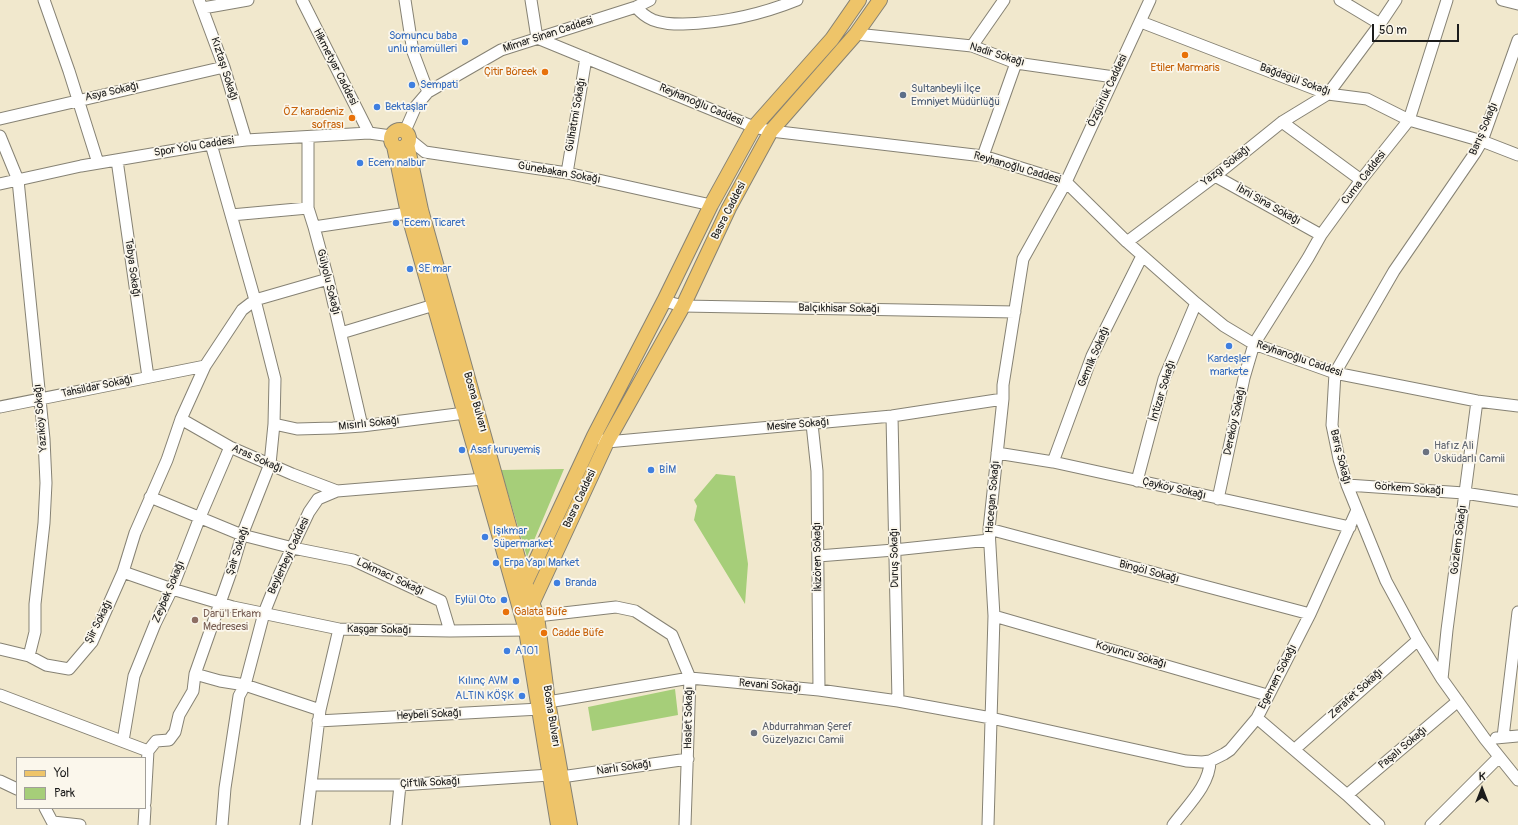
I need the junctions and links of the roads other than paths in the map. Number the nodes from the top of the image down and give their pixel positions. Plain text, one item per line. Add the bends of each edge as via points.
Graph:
1 (44, 0) edge
2 (248, 0) edge
3 (302, 0) edge
4 (405, 0) edge
5 (531, 0) edge
6 (650, 0) edge
7 (797, 0) edge
8 (859, 0) edge
9 (880, 0) edge
10 (1004, 0) edge
11 (1150, 0) edge
12 (1340, 0) edge
13 (1396, 0) edge
14 (1447, 0) edge
15 (1502, 0) edge
16 (201, 4) edge
17 (1518, 4) edge
18 (636, 7) junction
19 (1141, 22) junction
20 (1380, 24) junction
21 (856, 34) junction
22 (537, 38) junction
23 (1518, 40) edge
24 (972, 46) junction
25 (586, 58) junction
26 (1016, 63) junction
27 (224, 66) junction
28 (1114, 77) junction
29 (428, 92) junction
30 (1328, 94) junction
31 (78, 100) junction
32 (0, 119) edge
33 (1409, 120) junction
34 (1282, 122) junction
35 (754, 127) junction
36 (771, 131) junction
37 (369, 133) junction
38 (0, 136) edge
39 (308, 137) junction
40 (407, 138) junction
41 (246, 140) junction
42 (392, 141) junction
43 (1482, 141) junction
44 (211, 144) junction
45 (1518, 155) edge
46 (983, 156) junction
47 (117, 160) junction
48 (98, 163) junction
49 (567, 173) junction
50 (1215, 176) junction
51 (18, 180) junction
52 (1361, 180) junction
53 (1066, 182) junction
54 (0, 184) edge
55 (711, 204) junction
56 (308, 208) junction
57 (408, 213) junction
58 (230, 215) junction
59 (314, 227) junction
60 (1320, 235) junction
61 (1127, 242) junction
62 (1142, 256) junction
63 (328, 279) junction
64 (255, 300) junction
65 (664, 301) junction
66 (1196, 303) junction
67 (434, 305) junction
68 (683, 306) junction
69 (1015, 312) junction
70 (341, 333) junction
71 (1254, 344) junction
72 (205, 366) junction
73 (1335, 373) junction
74 (148, 377) junction
75 (1003, 399) junction
76 (40, 400) junction
77 (1477, 401) junction
78 (1518, 406) edge
79 (0, 408) edge
80 (465, 413) junction
81 (892, 416) junction
82 (181, 419) junction
83 (274, 424) junction
84 (812, 424) junction
85 (362, 426) junction
86 (594, 436) junction
87 (607, 442) junction
88 (230, 447) junction
89 (998, 453) junction
90 (1053, 462) junction
91 (270, 464) junction
92 (484, 479) junction
93 (1138, 481) junction
94 (1347, 485) junction
95 (337, 491) junction
96 (1464, 493) junction
97 (150, 497) junction
98 (1218, 499) junction
99 (1518, 501) edge
100 (1357, 510) junction
101 (200, 517) junction
102 (1350, 527) junction
103 (242, 535) junction
104 (989, 535) junction
105 (293, 548) junction
106 (894, 550) junction
107 (818, 556) junction
108 (123, 572) junction
109 (526, 582) junction
110 (172, 590) junction
111 (517, 599) junction
112 (220, 603) junction
113 (534, 610) junction
114 (1518, 612) edge
115 (264, 613) junction
116 (1310, 614) junction
117 (994, 616) junction
118 (339, 629) junction
119 (526, 630) junction
120 (450, 631) junction
121 (1418, 640) junction
122 (0, 649) edge
123 (30, 656) junction
124 (195, 674) junction
125 (690, 678) junction
126 (1442, 679) junction
127 (245, 685) junction
128 (819, 690) junction
129 (0, 695) edge
130 (1267, 695) junction
131 (898, 701) junction
132 (1458, 701) junction
133 (544, 706) junction
134 (320, 710) junction
135 (992, 718) junction
136 (1257, 718) junction
137 (318, 721) junction
138 (1518, 736) edge
139 (1503, 737) junction
140 (1485, 740) junction
141 (123, 741) junction
142 (1295, 749) junction
143 (148, 751) junction
144 (1499, 757) junction
145 (688, 759) junction
146 (1210, 760) junction
147 (555, 776) junction
148 (1518, 780) edge
149 (0, 781) edge
150 (310, 785) junction
151 (400, 785) junction
152 (146, 786) edge
153 (16, 789) edge
154 (1347, 795) junction
155 (46, 809) edge
156 (145, 809) edge
157 (53, 823) edge
158 (80, 825) edge
159 (144, 825) edge
160 (222, 825) edge
161 (306, 825) edge
162 (396, 825) edge
163 (558, 825) edge
164 (570, 825) edge
165 (685, 825) edge
166 (988, 825) edge
167 (1173, 825) edge
168 (1379, 825) edge
169 (1431, 825) edge

1 - 31 street
2 - 16 street
3 - 37 street, Hikmetyar Caddesi
4 - 29 street via 413,52
5 - 22 street
6 - 18 street, Mimar Sinan Caddesi
7 - 18 street via 738,19 705,23 662,23 649,18
8 - 35 main road, Basra Caddesi via 832,40
9 - 21 main road, Basra Caddesi
10 - 24 street
11 - 19 street, Özgürlük Caddesi
12 - 20 street
13 - 20 street
14 - 33 street, Cuma Caddesi
15 - 17 street
16 - 27 street, Kıztaşı Sokağı
18 - 22 street, Mimar Sinan Caddesi
19 - 28 street, Özgürlük Caddesi
19 - 30 street, Bağdagül Sokağı
20 - 30 street
21 - 24 street, Nadir Sokağı
21 - 36 main road, Basra Caddesi
22 - 25 street, Reyhanoğlu Caddesi
22 - 29 street, Mimar Sinan Caddesi via 501,50
23 - 43 street, Barış Sokağı
24 - 26 street, Nadir Sokağı
25 - 35 street, Reyhanoğlu Caddesi
25 - 49 street, Gülhatmi Sokağı
26 - 28 street, Nadir Sokağı
26 - 46 street
27 - 31 street, Asya Sokağı
27 - 41 street, Kıztaşı Sokağı
28 - 53 street, Özgürlük Caddesi
29 - 40 street, Mimar Sinan Caddesi via 416,106
30 - 33 street, Bağdagül Sokağı via 1367,99
30 - 34 street, Yazgı Sokağı
31 - 32 street, Asya Sokağı
31 - 48 street
33 - 43 street, Bağdagül Sokağı
33 - 52 street, Cuma Caddesi
34 - 50 street, Yazgı Sokağı
34 - 52 street
35 - 36 street, Reyhanoğlu Caddesi
35 - 55 main road, Basra Caddesi
36 - 46 street, Reyhanoğlu Caddesi
36 - 68 main road, Basra Caddesi via 729,208
37 - 39 street, Spor Yolu Caddesi
37 - 42 street, Spor Yolu Caddesi
38 - 51 street, Yazıköy Sokağı
39 - 41 street, Spor Yolu Caddesi
39 - 56 street, Gülyolu Sokağı
40 - 42 main road via 399,148
40 - 49 street, Günebakan Sokağı via 425,152
40 - 109 main road, Bosna Bulvarı via 421,210
41 - 44 street, Spor Yolu Caddesi
42 - 57 main road, Bosna Bulvarı
43 - 45 street, Bağdagül Sokağı
43 - 73 street, Barış Sokağı via 1476,154 1394,271
44 - 47 street, Spor Yolu Caddesi
44 - 58 street, Şair Sokağı
46 - 53 street, Reyhanoğlu Caddesi
47 - 48 street, Spor Yolu Caddesi
47 - 74 street, Tabya Sokağı
48 - 51 street, Spor Yolu Caddesi
49 - 55 street, Günebakan Sokağı
50 - 60 street, İbni Sina Sokağı
50 - 61 street, Yazgı Sokağı
51 - 54 street, Spor Yolu Caddesi
51 - 76 street, Yazıköy Sokağı
52 - 60 street, Cuma Caddesi
53 - 61 street, Reyhanoğlu Caddesi
53 - 69 street, Hacegan Sokağı via 1023,259
55 - 65 main road, Basra Caddesi
56 - 58 street
56 - 59 street, Gülyolu Sokağı
57 - 59 street
57 - 67 main road, Bosna Bulvarı
58 - 64 street, Şair Sokağı
59 - 63 street, Gülyolu Sokağı
60 - 71 street, Cuma Caddesi
61 - 62 street, Reyhanoğlu Caddesi
62 - 66 street, Reyhanoğlu Caddesi
62 - 90 street, Gemlik Sokağı via 1092,356
63 - 64 street
63 - 70 street, Gülyolu Sokağı
64 - 72 street via 242,310
64 - 83 street, Şair Sokağı via 275,379
65 - 68 street, Balçıkhisar Sokağı
65 - 86 main road, Basra Caddesi
66 - 71 street, Reyhanoğlu Caddesi via 1224,326
66 - 93 street, İntizar Sokağı via 1164,379
67 - 70 street
67 - 80 main road, Bosna Bulvarı
68 - 69 street, Balçıkhisar Sokağı
68 - 87 main road, Basra Caddesi
69 - 75 street, Hacegan Sokağı
70 - 85 street, Gülyolu Sokağı
71 - 73 street, Reyhanoğlu Caddesi
71 - 98 street, Dereköy Sokağı via 1244,378
72 - 74 street, Tahsildar Sokağı
72 - 82 street
73 - 77 street, Reyhanoğlu Caddesi
73 - 94 street, Barış Sokağı via 1332,425 1338,459
74 - 76 street, Tahsildar Sokağı
75 - 81 street, Mesire Sokağı
75 - 89 street, Hacegan Sokağı
76 - 79 street, Tahsildar Sokağı
76 - 123 street, Yazıköy Sokağı via 46,483 35,604 35,632
77 - 78 street, Reyhanoğlu Caddesi
77 - 96 street, Gözlem Sokağı
80 - 85 street, Mısırlı Sokağı
80 - 92 main road, Bosna Bulvarı
81 - 84 street, Mesire Sokağı
81 - 106 street, Duruş Sokağı
82 - 88 street, Aras Sokağı
82 - 97 street via 167,460
83 - 85 street, Mısırlı Sokağı via 297,429
83 - 91 street, Şair Sokağı
84 - 87 street, Mesire Sokağı
84 - 107 street, İkizören Sokağı via 817,471
86 - 87 street, Mesire Sokağı
86 - 109 main road, Basra Caddesi
87 - 113 main road, Basra Caddesi
88 - 91 street, Aras Sokağı
88 - 101 street, Zeybek Sokağı
89 - 90 street, Çayköy Sokağı
89 - 104 street, Hacegan Sokağı
90 - 93 street, Çayköy Sokağı
91 - 95 street, Aras Sokağı
91 - 103 street, Şair Sokağı
92 - 95 street, Beylerbeyi Caddesi
92 - 111 main road, Bosna Bulvarı
93 - 98 street, Çayköy Sokağı
94 - 96 street, Görkem Sokağı
94 - 100 street, Barış Sokağı
95 - 105 street, Beylerbeyi Caddesi via 318,499
96 - 99 street, Görkem Sokağı
96 - 126 street, Gözlem Sokağı
97 - 101 street, Lokmacı Sokağı
97 - 108 street
98 - 102 street, Çayköy Sokağı
100 - 102 street, Egemen Sokağı
100 - 121 street, Barış Sokağı via 1386,581
101 - 103 street, Lokmacı Sokağı
101 - 110 street, Zeybek Sokağı
102 - 116 street, Egemen Sokağı
103 - 105 street, Lokmacı Sokağı
103 - 112 street, Şair Sokağı
104 - 106 street
104 - 116 street, Bingöl Sokağı
104 - 117 street, Hacegan Sokağı
105 - 115 street, Beylerbeyi Caddesi
105 - 120 street, Lokmacı Sokağı via 353,560 441,601
106 - 107 street
106 - 131 street, Duruş Sokağı
107 - 128 street, İkizören Sokağı
108 - 110 street, Kaşgar Sokağı
108 - 123 street, Şiir Sokağı via 92,642 69,668 46,665
109 - 111 main road, Basra Caddesi
109 - 113 main road, Bosna Bulvarı
110 - 112 street, Kaşgar Sokağı
110 - 141 street, Zeybek Sokağı via 134,676
111 - 113 main road
111 - 119 main road, Bosna Bulvarı
112 - 115 street, Kaşgar Sokağı
112 - 124 street, Şair Sokağı
113 - 119 street
113 - 125 street, Haslet Sokağı via 616,607 635,611 672,635
113 - 133 main road, Bosna Bulvarı
114 - 139 street
115 - 118 street, Kaşgar Sokağı
115 - 127 street, Beylerbeyi Caddesi
116 - 130 street, Egemen Sokağı
117 - 130 street, Koyuncu Sokağı
117 - 135 street, Hacegan Sokağı
118 - 120 street, Kaşgar Sokağı
118 - 134 street
119 - 120 street, Kaşgar Sokağı
119 - 133 main road, Bosna Bulvarı
121 - 126 street, Barış Sokağı
121 - 142 street, Zerafet Sokağı
122 - 123 street, Şiir Sokağı
124 - 127 street
124 - 143 street, Şair Sokağı via 193,691 179,715 175,732 169,740 156,741
125 - 128 street, Revani Sokağı
125 - 133 street, Revani Sokağı
125 - 145 street, Haslet Sokağı
126 - 132 street, Barış Sokağı
127 - 134 street
127 - 160 street, Beylerbeyi Caddesi via 239,696
128 - 131 street, Revani Sokağı
129 - 141 street
130 - 136 street, Egemen Sokağı
131 - 135 street, Revani Sokağı
132 - 140 street, Barış Sokağı
132 - 154 street, Paşalı Sokağı
133 - 137 street, Heybeli Sokağı
133 - 147 main road, Bosna Bulvarı
134 - 137 street
135 - 146 street, Revani Sokağı via 1186,761
135 - 166 street, Hacegan Sokağı
136 - 142 street, Egemen Sokağı
136 - 146 street via 1230,750
137 - 150 street
138 - 139 street
139 - 140 street
140 - 144 street, Barış Sokağı
141 - 143 street
142 - 154 street, Egemen Sokağı
143 - 152 street
144 - 148 street, Barış Sokağı
144 - 169 street
145 - 147 street, Narlı Sokağı
145 - 165 street, Haslet Sokağı
146 - 167 street via 1210,771 1205,782
147 - 151 street, Çiftlik Sokağı
147 - 163 main road, Bosna Bulvarı
147 - 164 main road, Bosna Bulvarı
149 - 153 street
150 - 151 street, Çiftlik Sokağı
150 - 161 street
151 - 162 street
154 - 168 street, Egemen Sokağı
155 - 157 street
156 - 159 street
157 - 158 street

